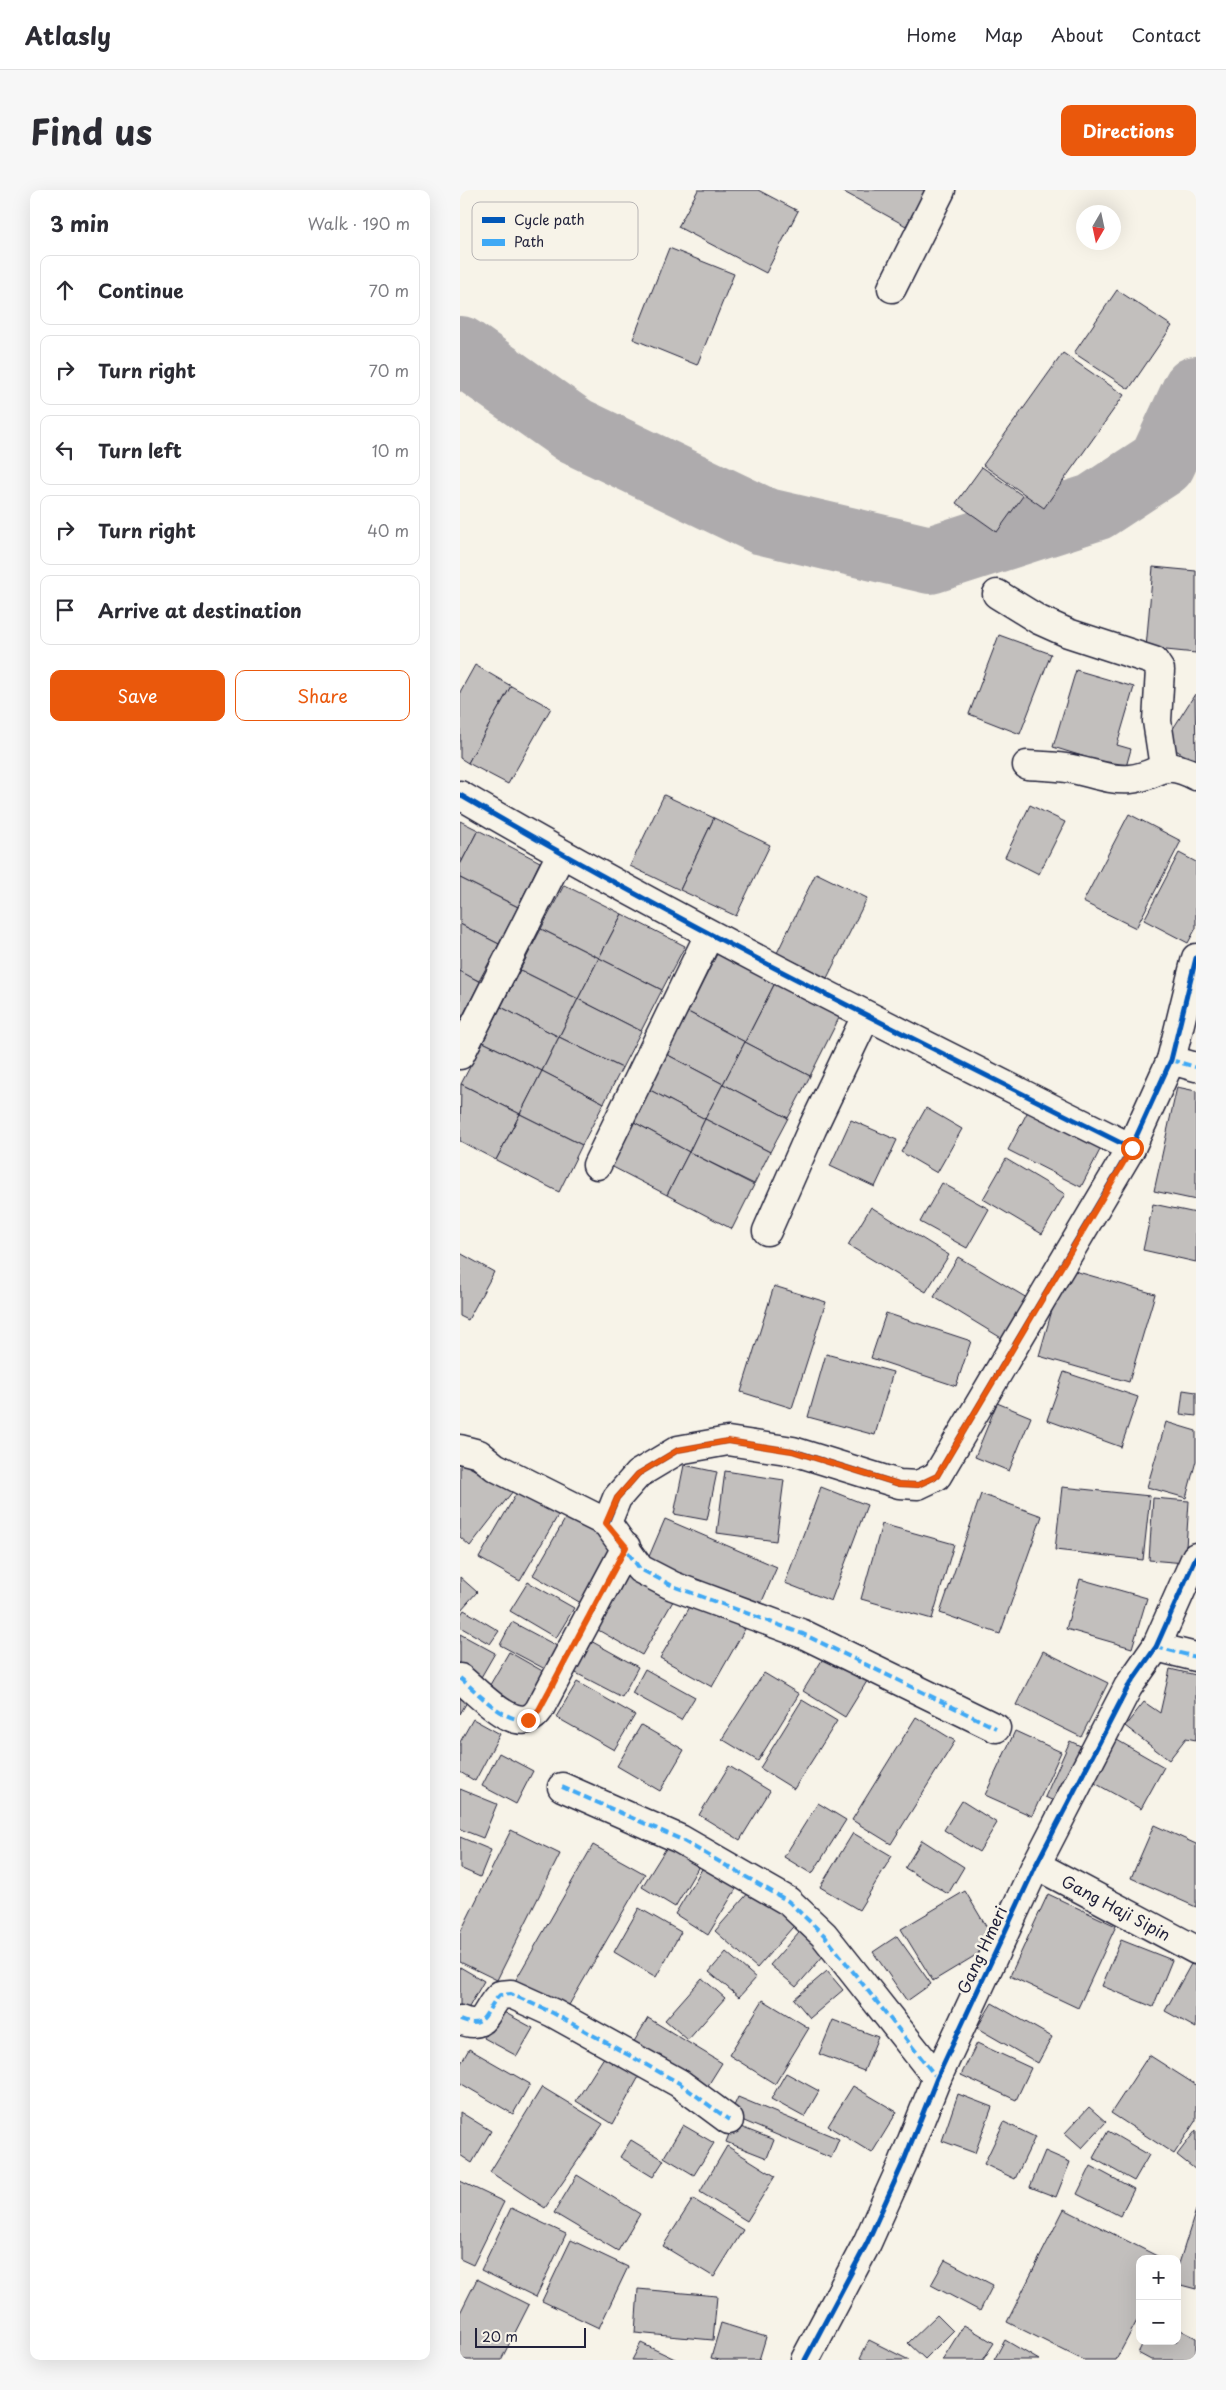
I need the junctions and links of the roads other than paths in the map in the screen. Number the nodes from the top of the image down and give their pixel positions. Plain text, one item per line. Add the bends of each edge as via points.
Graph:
1 (942, 190) edge
2 (892, 288) dead end
3 (997, 594) dead end
4 (1027, 765) dead end
5 (1164, 767) junction
6 (1196, 776) edge
7 (460, 795) edge
8 (561, 854) junction
9 (709, 935) junction
10 (1196, 958) edge
11 (866, 1016) junction
12 (460, 1055) edge
13 (1183, 1063) edge
14 (1132, 1148) junction
15 (597, 1165) dead end
16 (767, 1231) dead end
17 (460, 1449) edge
18 (606, 1523) junction
19 (626, 1547) junction
20 (1196, 1557) edge
21 (1156, 1647) junction
22 (1196, 1657) edge
23 (460, 1678) edge
24 (996, 1728) dead end
25 (562, 1787) dead end
26 (1036, 1865) junction
27 (1196, 1950) edge
28 (460, 2020) edge
29 (937, 2078) junction
30 (729, 2120) dead end
31 (805, 2360) edge

1 - 2 street
3 - 5 street via 1039,620 1068,633 1154,661 1160,670 1157,721
4 - 5 street via 1065,768 1112,780 1132,779
5 - 6 street
7 - 8 street
8 - 9 street
8 - 12 street
9 - 11 street
9 - 15 street
10 - 13 street
11 - 14 street
11 - 16 street
13 - 14 street
14 - 18 street via 937,1476 918,1485 899,1484 792,1451 728,1441 678,1450 638,1474 617,1498
17 - 18 street via 479,1454 495,1467
18 - 19 street
19 - 23 street via 532,1718 519,1721 505,1715
19 - 24 street via 640,1569 673,1586 803,1634
20 - 21 street, Gang Hmeri
21 - 22 street
21 - 26 street, Gang Hmeri via 1128,1686
25 - 29 street via 680,1839 788,1901 824,1935
26 - 27 street, Gang Haji Sipin
26 - 29 street, Gang Hmeri
28 - 30 street via 477,2024 500,1995 511,1994 553,2013 678,2083
29 - 31 street, Gang Hmeri via 867,2243

